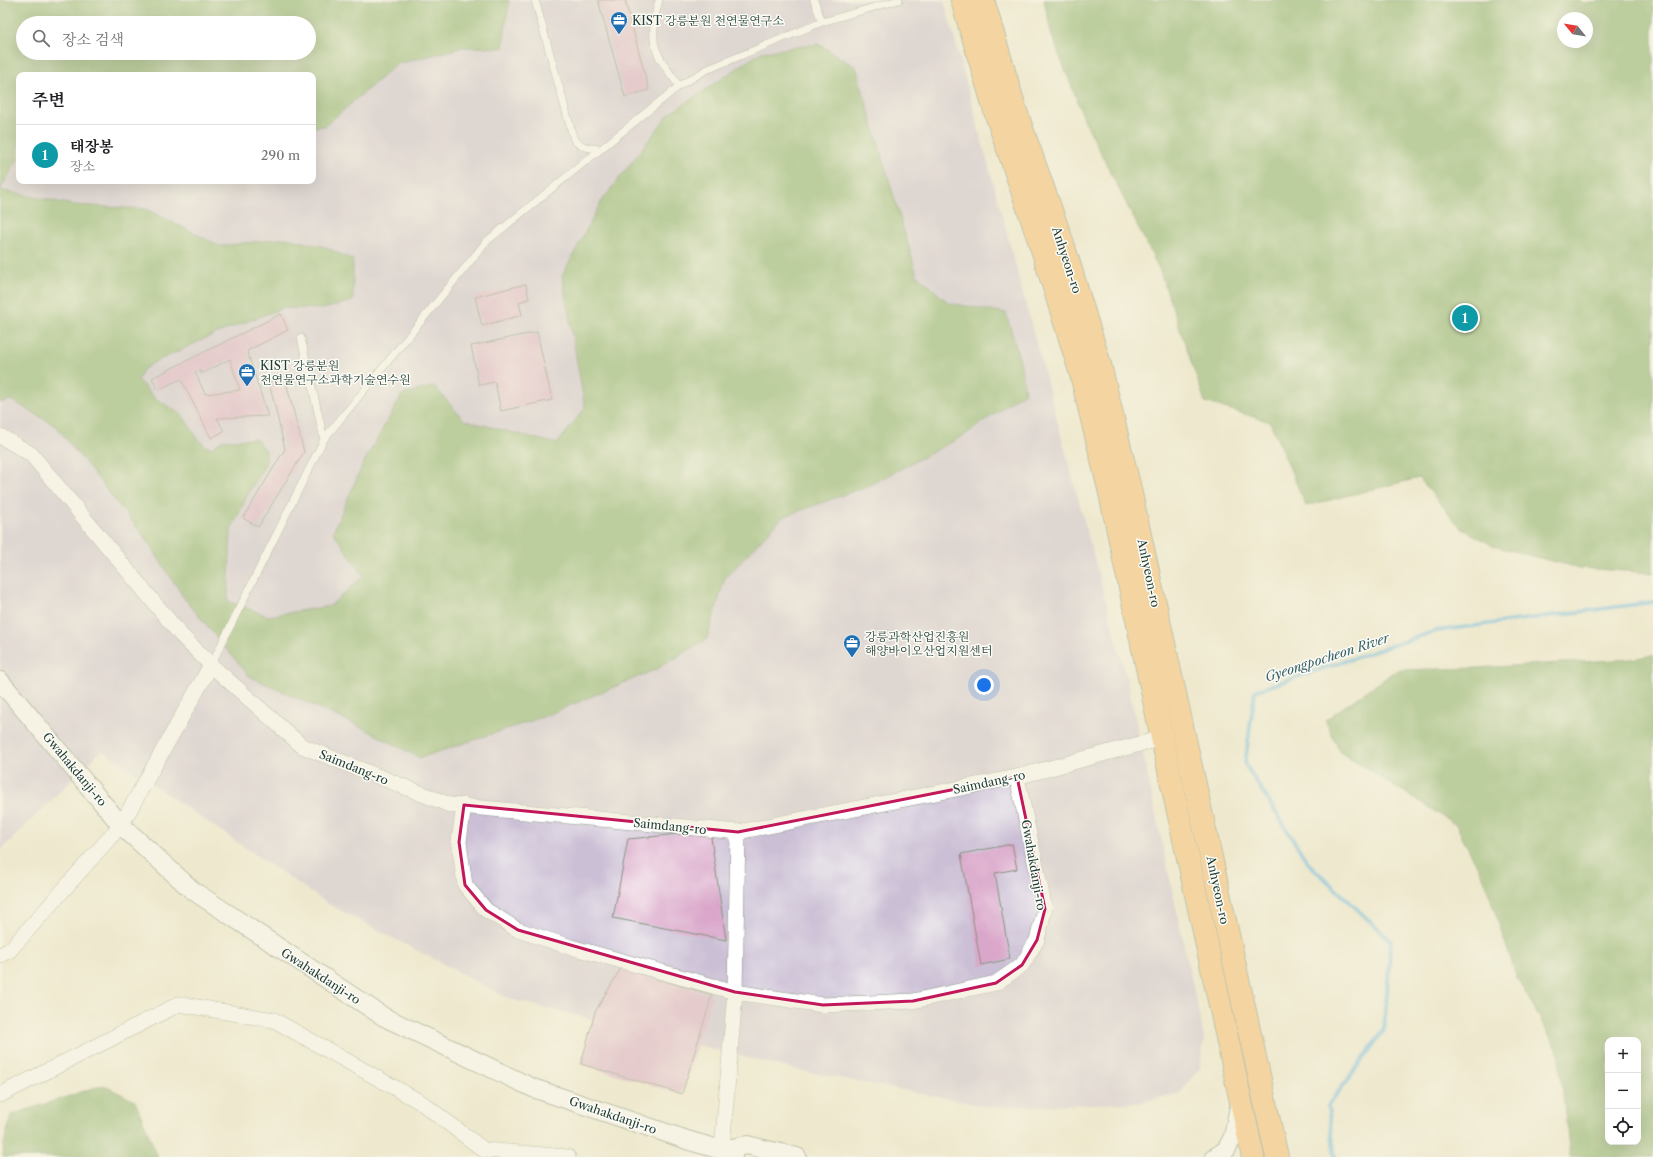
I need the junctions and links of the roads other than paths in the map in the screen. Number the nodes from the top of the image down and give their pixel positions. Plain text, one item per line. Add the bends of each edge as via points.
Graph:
1 (535, 0) edge
2 (659, 0) edge
3 (814, 0) edge
4 (899, 0) edge
5 (962, 0) edge
6 (983, 0) edge
7 (822, 22) junction
8 (679, 86) junction
9 (601, 149) junction
10 (301, 338) dead end
11 (0, 436) edge
12 (324, 439) junction
13 (211, 665) junction
14 (0, 681) edge
15 (1184, 733) junction
16 (1162, 738) junction
17 (1017, 777) junction
18 (464, 805) junction
19 (121, 824) junction
20 (738, 832) junction
21 (0, 955) edge
22 (735, 992) junction
23 (0, 1095) edge
24 (1240, 1097) junction
25 (728, 1154) edge
26 (568, 1157) edge
27 (797, 1157) edge
28 (1215, 1157) edge
29 (1253, 1157) edge
30 (1276, 1157) edge

1 - 9 lane via 574,140 587,148
2 - 8 lane via 654,25 655,46
3 - 7 lane
4 - 7 lane
5 - 16 highway, Anhyeon-ro via 996,114 1081,374 1110,493
6 - 15 highway, Anhyeon-ro via 1016,112 1063,244 1100,365
7 - 8 lane via 706,70
8 - 9 lane
9 - 12 lane via 487,241
10 - 12 lane
11 - 13 street via 31,454 181,635
12 - 13 lane
13 - 18 street, Saimdang-ro via 302,746 450,805
13 - 19 street
14 - 19 street, Gwahakdanji-ro
15 - 16 highway
15 - 30 highway, Anhyeon-ro
16 - 17 street, Saimdang-ro
16 - 24 highway, Anhyeon-ro
17 - 20 street, Saimdang-ro
17 - 22 street, Gwahakdanji-ro via 1045,909 1038,940 1022,965 996,983 913,1000 823,1005
18 - 20 street, Saimdang-ro
18 - 22 street, Gwahakdanji-ro via 459,842 465,885 486,910 518,930
19 - 21 street via 10,950
19 - 25 street, Gwahakdanji-ro via 192,890 384,1017 533,1088
20 - 22 street
22 - 25 street
23 - 26 street via 179,1004 274,1020 422,1102 484,1150
24 - 28 street via 1233,1137 1226,1150
24 - 29 highway, Anhyeon-ro
25 - 27 street, Gwahakdanji-ro via 747,1145

